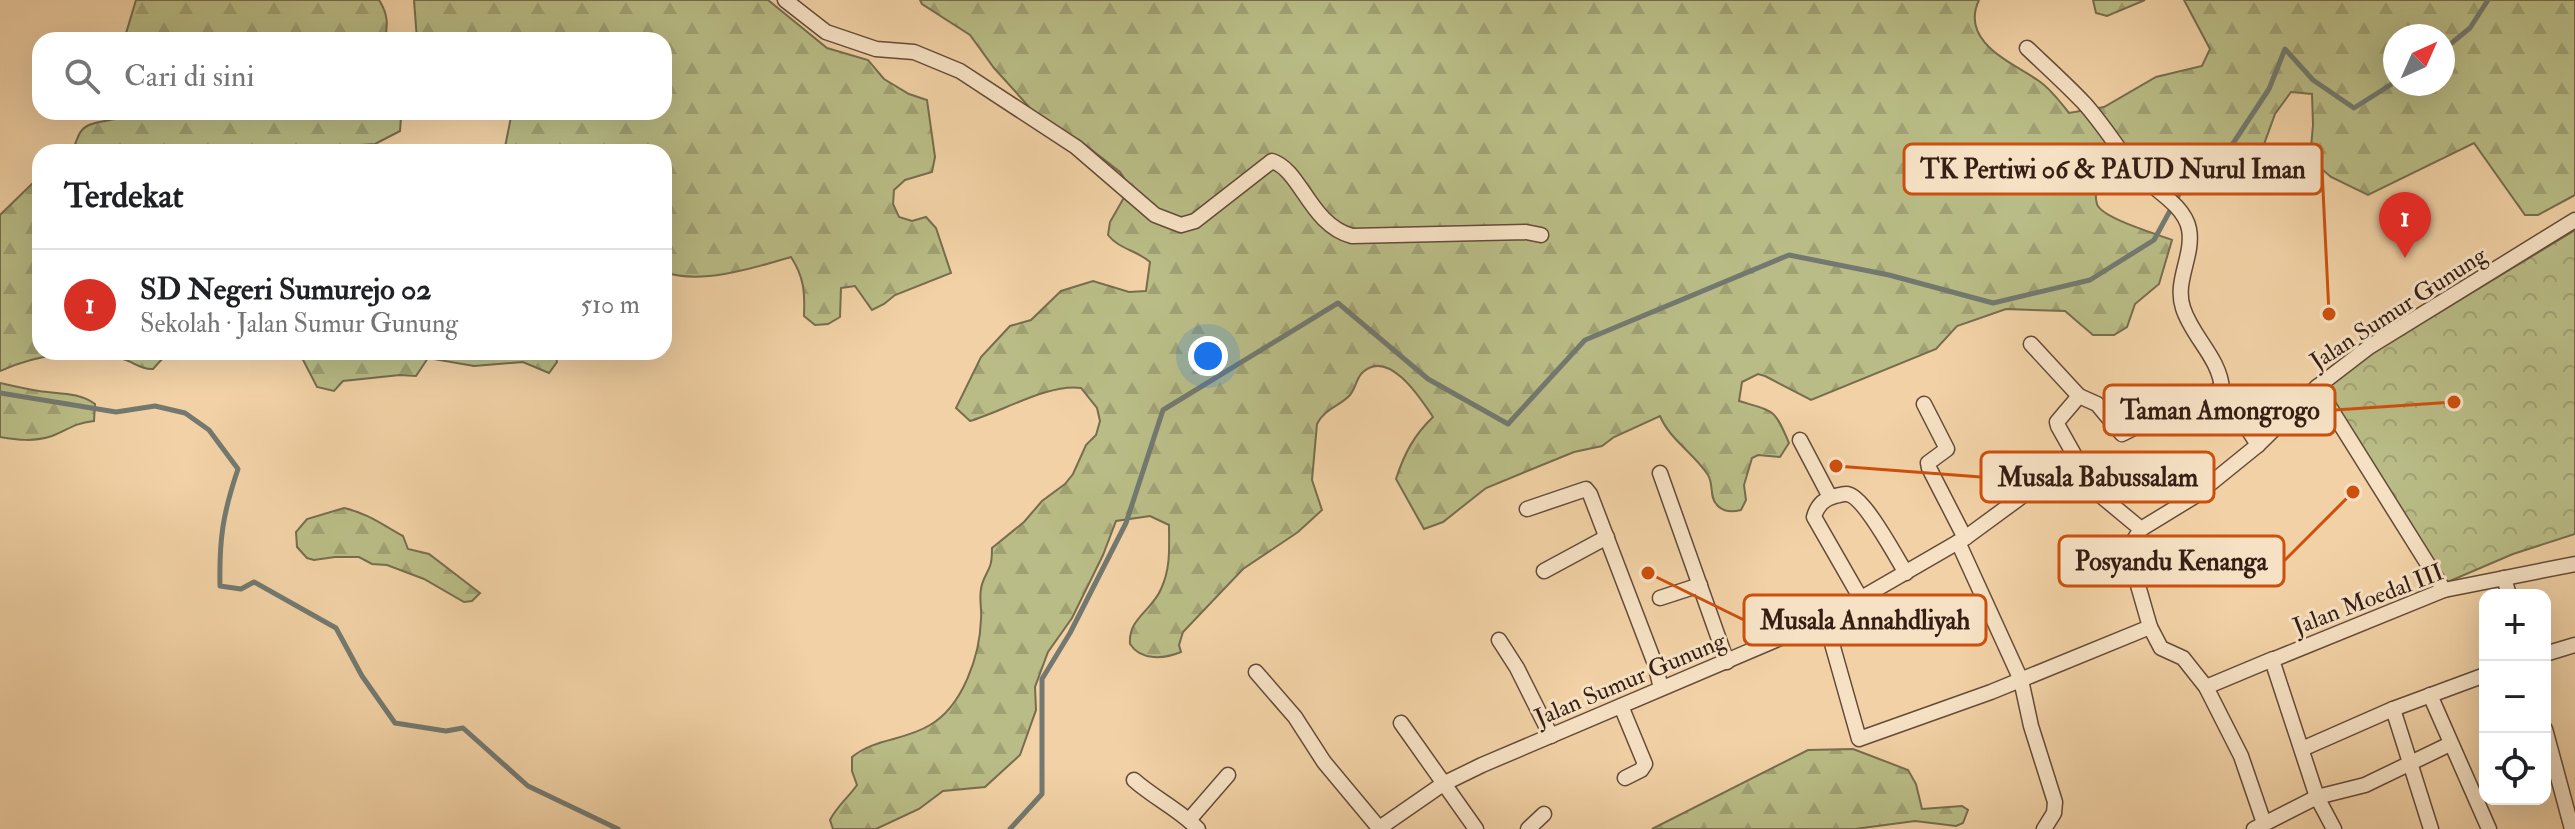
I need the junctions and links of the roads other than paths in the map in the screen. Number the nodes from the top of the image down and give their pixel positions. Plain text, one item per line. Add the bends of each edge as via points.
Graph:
1 (785, 0) edge
2 (2027, 48) dead end
3 (2575, 220) edge
4 (1541, 235) dead end
5 (2031, 344) dead end
6 (2317, 387) junction
7 (2222, 389) junction
8 (2079, 396) junction
9 (1924, 404) dead end
10 (1800, 440) dead end
11 (2258, 445) junction
12 (1660, 473) dead end
13 (2094, 490) junction
14 (1830, 497) junction
15 (1527, 509) dead end
16 (2141, 529) junction
17 (1607, 537) junction
18 (1962, 540) junction
19 (2575, 564) edge
20 (1544, 571) dead end
21 (1906, 573) junction
22 (2504, 578) junction
23 (1700, 585) junction
24 (2507, 589) edge
25 (2444, 590) junction
26 (1660, 598) dead end
27 (1861, 599) junction
28 (1825, 619) junction
29 (2150, 627) junction
30 (1499, 640) dead end
31 (2575, 645) edge
32 (2551, 652) edge
33 (2273, 659) junction
34 (1727, 662) junction
35 (1256, 672) dead end
36 (2479, 677) edge
37 (2021, 680) junction
38 (2206, 687) junction
39 (1661, 688) junction
40 (2430, 695) junction
41 (1621, 706) junction
42 (2393, 709) junction
43 (1401, 723) dead end
44 (2546, 733) edge
45 (1551, 736) junction
46 (2450, 744) junction
47 (2302, 749) junction
48 (2409, 764) junction
49 (1228, 775) dead end
50 (1625, 778) dead end
51 (1134, 780) dead end
52 (1443, 784) junction
53 (2317, 797) junction
54 (1544, 814) dead end
55 (1194, 824) edge
56 (2259, 826) edge
57 (1378, 828) edge
58 (1476, 829) edge
59 (1528, 829) edge
60 (2044, 829) edge
61 (2334, 829) edge
62 (2431, 829) edge
63 (2489, 829) edge
64 (2572, 829) edge

1 - 4 street via 826,32 876,49 914,52 960,71 1076,147 1155,215 1172,223 1195,221 1272,161 1338,233
2 - 7 street via 2085,104 2137,173 2182,215 2189,239 2181,304 2221,376
3 - 6 street, Jalan Sumur Gunung via 2369,347
5 - 8 street
6 - 11 street, Jalan Sumur Gunung
6 - 25 street
7 - 8 street via 2122,434 2097,404
7 - 11 street
8 - 13 street via 2057,424
9 - 18 street via 1947,449 1928,463 1929,468
10 - 14 street
11 - 16 street, Jalan Sumur Gunung via 2195,496
12 - 23 street
13 - 16 street, Jalan Sumur Gunung
13 - 18 street, Jalan Sumur Gunung via 2066,481 2050,483 2025,494
14 - 21 street via 1855,497
14 - 27 street via 1814,517
15 - 17 street via 1586,489
16 - 29 street via 2129,554
17 - 20 street
17 - 39 street
18 - 21 street, Jalan Sumur Gunung
18 - 37 street
19 - 22 street, Jalan Moedal III
21 - 27 street, Jalan Sumur Gunung
22 - 24 street
22 - 25 street, Jalan Moedal III
23 - 26 street
23 - 34 street
25 - 33 street, Jalan Moedal III
27 - 28 street, Jalan Sumur Gunung
28 - 34 street, Jalan Sumur Gunung
28 - 37 street via 1859,739
29 - 37 street
29 - 38 street via 2161,648 2183,658
30 - 45 street
31 - 32 street
33 - 38 street
33 - 47 street, Jalan Moedal III
34 - 39 street, Jalan Sumur Gunung
35 - 57 street
36 - 40 street
37 - 60 street via 2055,802
38 - 56 street via 2241,756
39 - 41 street, Jalan Sumur Gunung
40 - 42 street
40 - 46 street
41 - 45 street, Jalan Sumur Gunung
41 - 50 street via 1645,764
42 - 47 street
42 - 48 street
43 - 52 street
44 - 64 street
45 - 52 street, Jalan Sumur Gunung
46 - 48 street
46 - 63 street
47 - 53 street, Jalan Moedal III
48 - 53 street via 2365,785
48 - 62 street
49 - 55 street
51 - 55 street
52 - 57 street, Jalan Sumur Gunung
52 - 58 street
53 - 56 street
53 - 61 street, Jalan Moedal III
54 - 59 street

